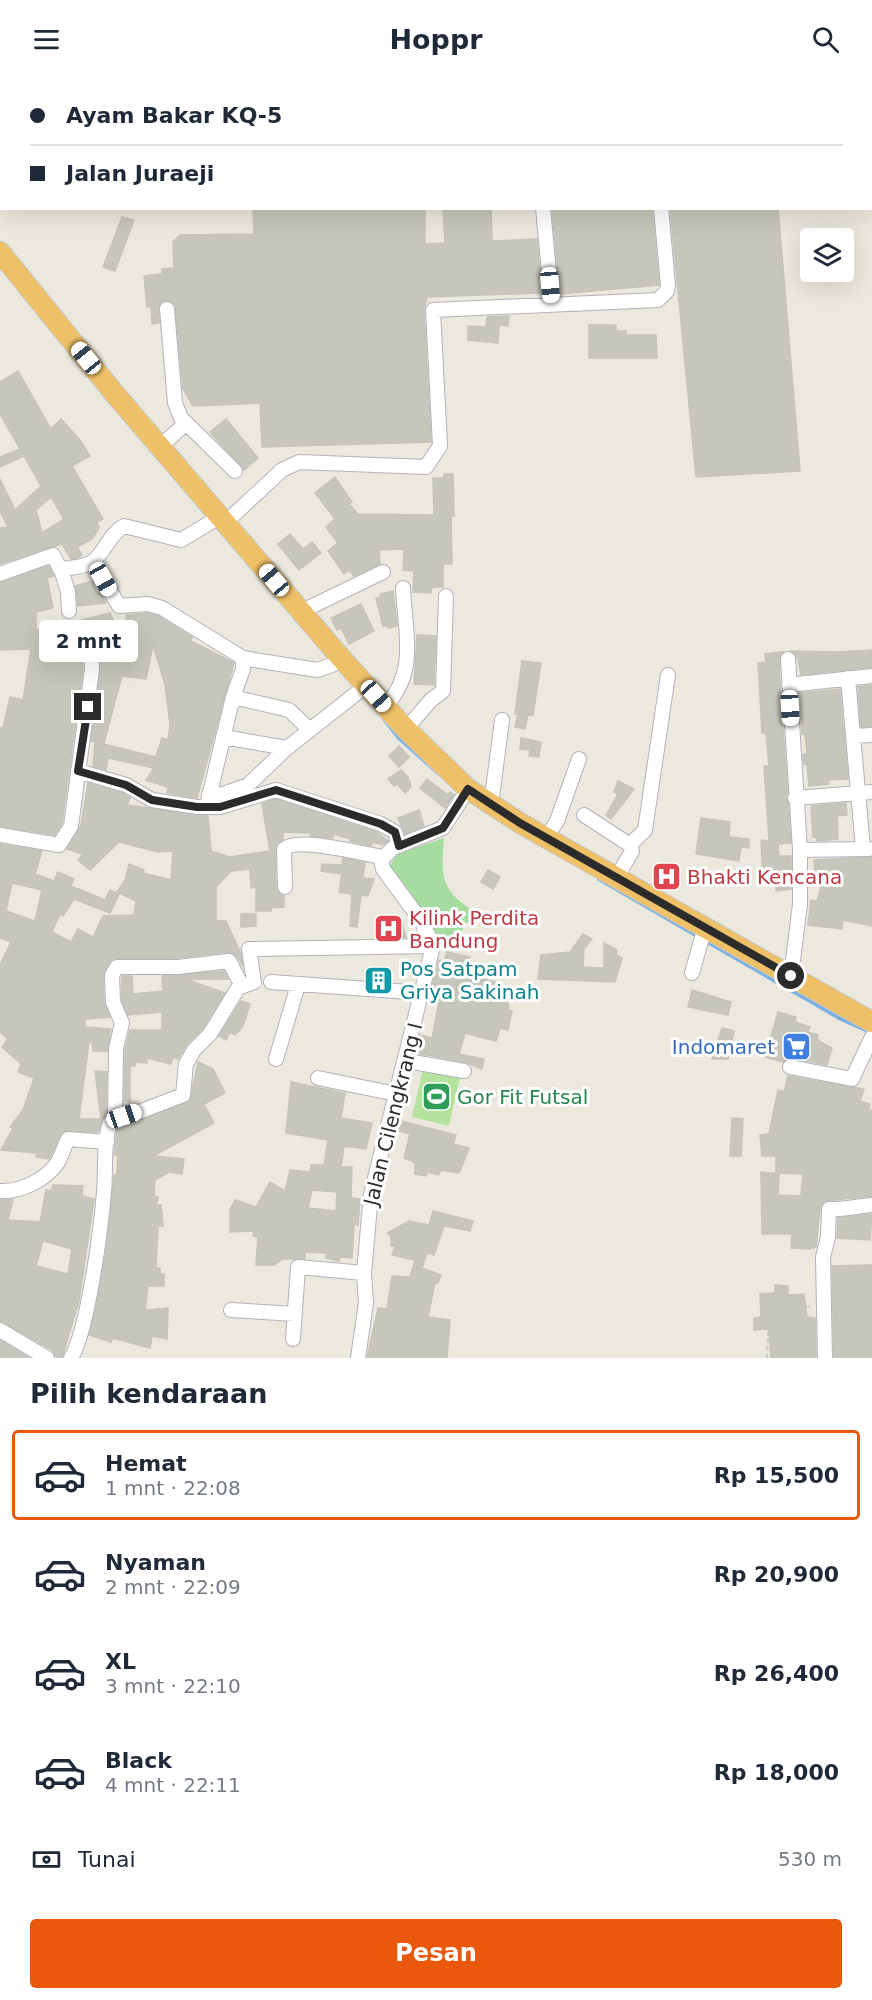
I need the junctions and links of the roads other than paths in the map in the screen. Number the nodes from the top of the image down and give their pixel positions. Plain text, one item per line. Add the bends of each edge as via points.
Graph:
1 (543, 210) edge
2 (661, 210) edge
3 (0, 252) edge
4 (552, 304) junction
5 (167, 309) dead end
6 (186, 423) junction
7 (160, 447) junction
8 (235, 471) dead end
9 (224, 519) junction
10 (93, 561) junction
11 (61, 569) junction
12 (383, 572) dead end
13 (0, 574) edge
14 (403, 588) dead end
15 (446, 596) dead end
16 (69, 610) dead end
17 (300, 612) junction
18 (90, 640) dead end
19 (243, 658) junction
20 (341, 658) junction
21 (788, 659) dead end
22 (668, 675) dead end
23 (872, 676) edge
24 (848, 678) junction
25 (367, 686) junction
26 (789, 686) junction
27 (233, 697) junction
28 (386, 706) junction
29 (502, 720) dead end
30 (406, 729) junction
31 (310, 730) junction
32 (872, 735) edge
33 (853, 736) junction
34 (223, 737) junction
35 (287, 748) junction
36 (579, 759) dead end
37 (78, 771) junction
38 (468, 789) junction
39 (865, 793) edge
40 (795, 798) junction
41 (208, 801) junction
42 (491, 805) junction
43 (584, 815) dead end
44 (0, 835) edge
45 (546, 838) junction
46 (630, 845) junction
47 (399, 846) junction
48 (868, 849) edge
49 (800, 850) junction
50 (382, 857) junction
51 (617, 877) junction
52 (285, 886) dead end
53 (705, 927) junction
54 (433, 946) junction
55 (692, 973) dead end
56 (791, 976) junction
57 (272, 982) dead end
58 (298, 985) junction
59 (242, 986) junction
60 (423, 993) junction
61 (872, 1022) edge
62 (872, 1037) edge
63 (276, 1059) dead end
64 (407, 1061) junction
65 (790, 1067) dead end
66 (464, 1071) dead end
67 (318, 1078) dead end
68 (396, 1094) junction
69 (115, 1119) junction
70 (107, 1142) junction
71 (0, 1191) edge
72 (872, 1205) edge
73 (364, 1273) junction
74 (231, 1310) dead end
75 (295, 1314) junction
76 (0, 1330) edge
77 (293, 1339) dead end
78 (44, 1358) edge
79 (71, 1358) edge
80 (358, 1358) edge
81 (825, 1358) edge

1 - 4 street
2 - 4 street via 668,285 663,297
3 - 7 highway
4 - 9 street via 434,310 440,446 426,467 299,462 282,470
5 - 6 street via 175,403
6 - 7 street
6 - 8 street
7 - 9 highway
9 - 10 street via 181,540 124,526
9 - 17 highway
10 - 11 street
10 - 19 street via 119,606 148,604 162,608
11 - 13 street via 53,555
11 - 16 street
12 - 17 street
14 - 28 street via 405,676 400,691
15 - 30 street via 443,691
17 - 20 highway
18 - 37 street via 92,669
19 - 20 street via 317,670
19 - 27 street
20 - 25 highway
21 - 26 street
22 - 46 street via 645,830
23 - 24 street
24 - 26 street
24 - 33 street
25 - 28 highway
25 - 31 street
26 - 40 street
27 - 31 street via 289,710
27 - 34 street
28 - 30 highway
29 - 42 street
30 - 38 highway
31 - 35 street
32 - 33 street
33 - 39 street
34 - 35 street
34 - 41 street
35 - 41 street via 248,785
36 - 45 street via 557,821
37 - 41 street via 116,781 152,800
37 - 44 street via 73,822 60,844
38 - 42 highway
38 - 47 street via 443,828
39 - 40 street
39 - 48 street
40 - 49 street
41 - 47 street via 248,800 276,790 381,824 395,832
42 - 45 highway
43 - 46 street
45 - 51 highway
46 - 51 street via 632,851
47 - 50 street
48 - 49 street
49 - 56 street via 800,904
50 - 52 street via 302,843 286,846
50 - 54 street via 383,869 422,922
51 - 53 highway
53 - 55 street
53 - 56 highway
54 - 59 street via 251,948 248,953 254,982
54 - 60 street, Jalan Cilengkrang I
56 - 61 highway
57 - 58 street
58 - 60 street
58 - 63 street
59 - 69 street via 186,1064 183,1095
59 - 69 street via 229,962 178,967 117,966 112,975 113,1002 122,1023 116,1049
60 - 64 street, Jalan Cilengkrang I
62 - 65 street via 852,1079
64 - 66 street
64 - 68 street, Jalan Cilengkrang I
67 - 68 street
68 - 73 street, Jalan Cilengkrang I via 371,1194
69 - 70 street via 108,1128
70 - 71 street via 68,1139 58,1162 43,1176 24,1189
70 - 79 street via 104,1192 90,1282 79,1341
72 - 81 street via 829,1209 823,1257
73 - 75 street via 300,1266
73 - 80 street, Jalan Cilengkrang I via 366,1303
74 - 75 street
75 - 77 street
76 - 78 street

